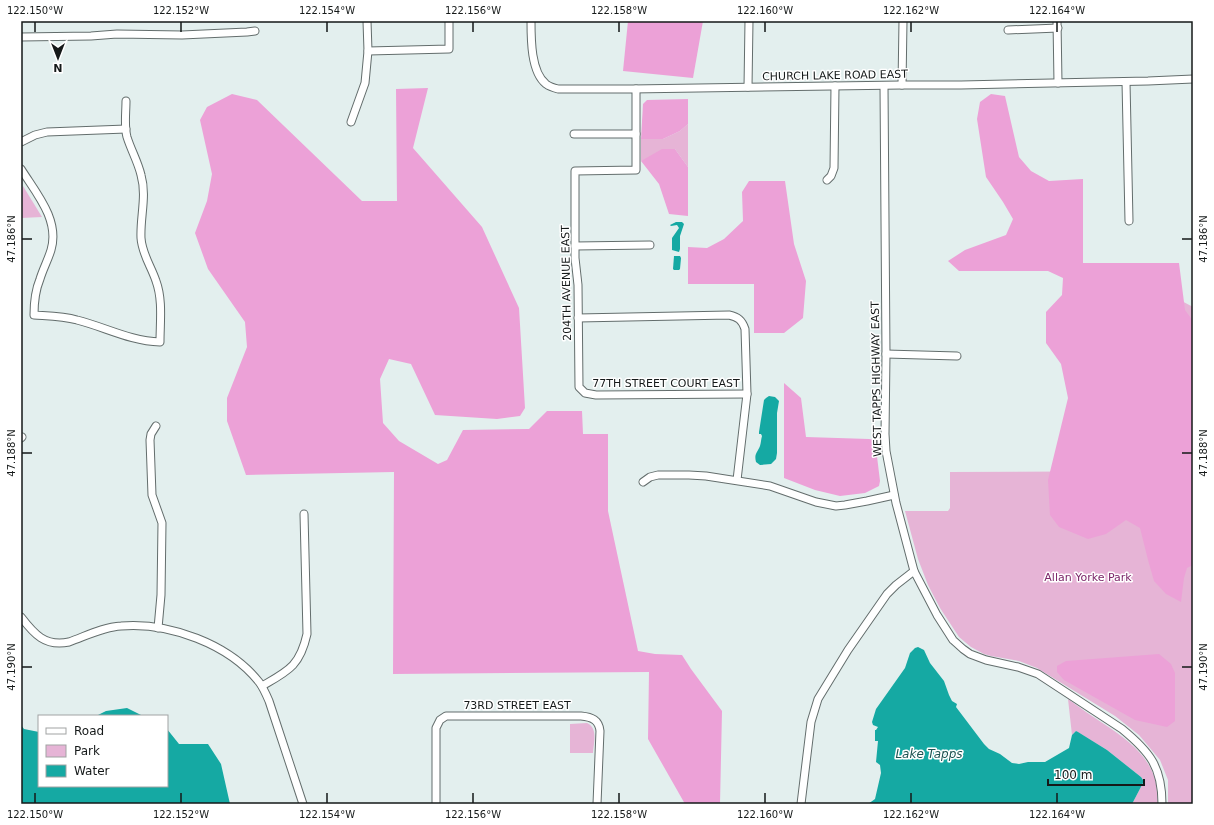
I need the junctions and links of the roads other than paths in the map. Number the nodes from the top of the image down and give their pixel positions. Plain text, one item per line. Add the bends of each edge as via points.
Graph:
1 (367, 21) edge
2 (449, 21) edge
3 (531, 21) edge
4 (749, 21) edge
5 (903, 21) edge
6 (1057, 25) edge
7 (1008, 30) dead end
8 (255, 31) dead end
9 (21, 37) edge
10 (368, 51) junction
11 (1193, 79) edge
12 (1126, 82) junction
13 (1058, 83) junction
14 (902, 85) junction
15 (834, 86) junction
16 (884, 86) junction
17 (748, 87) junction
18 (636, 89) junction
19 (126, 101) dead end
20 (351, 122) dead end
21 (126, 129) junction
22 (574, 134) dead end
23 (636, 134) junction
24 (21, 142) edge
25 (21, 169) edge
26 (827, 180) dead end
27 (1129, 221) dead end
28 (650, 245) dead end
29 (575, 246) junction
30 (578, 318) junction
31 (886, 354) junction
32 (957, 356) dead end
33 (585, 393) joint
34 (747, 394) junction
35 (156, 426) dead end
36 (737, 480) junction
37 (643, 482) dead end
38 (894, 495) junction
39 (304, 514) dead end
40 (914, 571) junction
41 (21, 617) edge
42 (158, 628) junction
43 (262, 686) junction
44 (304, 804) edge
45 (436, 804) edge
46 (597, 804) edge
47 (801, 804) edge
48 (1162, 804) edge

1 - 10 street
2 - 10 street via 449,49
3 - 18 street, CHURCH LAKE ROAD EAST via 536,68 540,78 547,85 558,89
4 - 17 street
5 - 14 street
6 - 7 street
6 - 13 street
8 - 9 street via 182,35
10 - 20 street via 365,83
11 - 12 street, CHURCH LAKE ROAD EAST
12 - 13 street, CHURCH LAKE ROAD EAST
12 - 27 street
13 - 14 street, CHURCH LAKE ROAD EAST
14 - 16 street, CHURCH LAKE ROAD EAST
15 - 16 street, CHURCH LAKE ROAD EAST
15 - 17 street, CHURCH LAKE ROAD EAST
15 - 26 street via 834,168
16 - 31 street, WEST TAPPS HIGHWAY EAST
17 - 18 street, CHURCH LAKE ROAD EAST
18 - 23 street
19 - 21 street
21 - 24 street via 47,132
21 - 25 street via 144,188 142,249 156,281 159,295 160,342 138,340 64,316 34,315 36,292 52,249 53,236 46,207
22 - 23 street
23 - 29 street, 204TH AVENUE EAST via 636,170 575,171
28 - 29 street
29 - 30 street, 204TH AVENUE EAST
30 - 33 street, 204TH AVENUE EAST via 579,387
30 - 34 street via 728,315 738,318 745,329
31 - 32 street
31 - 38 street, WEST TAPPS HIGHWAY EAST via 885,434
33 - 34 street, 77TH STREET COURT EAST via 596,396
34 - 36 street
35 - 42 street via 150,440 152,495 162,523 162,595
36 - 37 street via 658,475
36 - 38 street via 770,486 836,506
38 - 40 street, WEST TAPPS HIGHWAY EAST
39 - 43 street via 307,634 305,644 294,665
40 - 47 street via 888,594 848,650 818,699 811,722
40 - 48 street, WEST TAPPS HIGHWAY EAST via 937,616 953,640 963,649 986,660 1038,674 1133,738 1157,769
41 - 42 street via 38,637 61,644 113,627
42 - 43 street via 176,631 219,649 235,658
43 - 44 street
45 - 46 street, 73RD STREET EAST via 436,732 440,720 446,716 582,716 594,719 600,732

